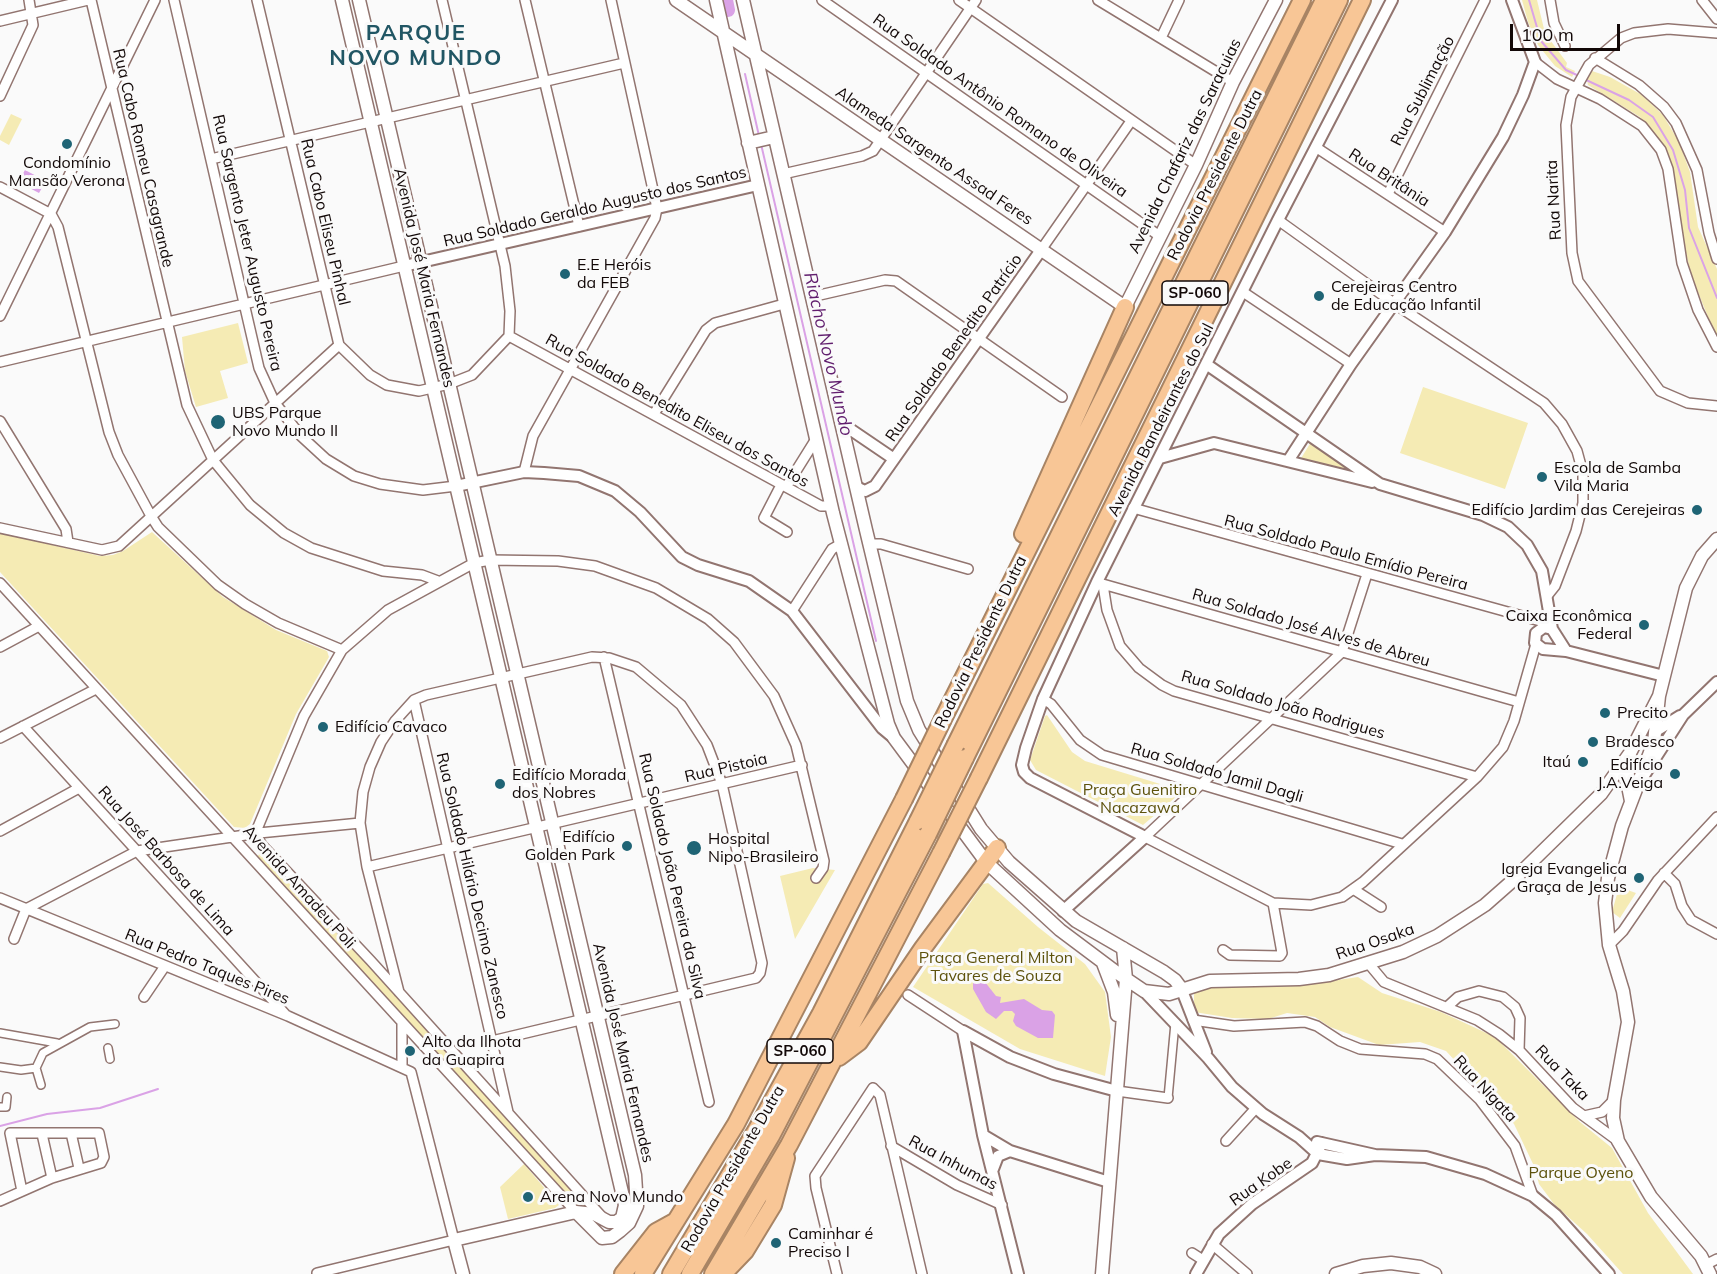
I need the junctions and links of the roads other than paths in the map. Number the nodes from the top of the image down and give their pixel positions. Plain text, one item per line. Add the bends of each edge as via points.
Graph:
1 (29, 0) edge
2 (90, 0) edge
3 (155, 0) edge
4 (174, 0) edge
5 (257, 0) edge
6 (342, 0) edge
7 (359, 0) edge
8 (442, 0) edge
9 (525, 0) edge
10 (611, 0) edge
11 (676, 0) edge
12 (716, 0) edge
13 (743, 0) edge
14 (822, 0) edge
15 (959, 0) edge
16 (1098, 0) edge
17 (1179, 0) edge
18 (1276, 0) edge
19 (1302, 0) edge
20 (1324, 0) edge
21 (1339, 0) edge
22 (1362, 0) edge
23 (1392, 0) edge
24 (1485, 0) edge
25 (1512, 0) edge
26 (1550, 0) edge
27 (1702, 0) edge
28 (973, 4) edge
29 (32, 13) junction
30 (1717, 19) edge
31 (0, 21) edge
32 (1717, 33) edge
33 (726, 34) junction
34 (1161, 38) junction
35 (1565, 46) dead end
36 (751, 52) junction
37 (1535, 62) junction
38 (1592, 62) junction
39 (624, 63) junction
40 (926, 72) junction
41 (545, 82) junction
42 (1233, 82) junction
43 (1577, 84) junction
44 (111, 88) junction
45 (0, 96) edge
46 (465, 100) junction
47 (387, 118) junction
48 (1131, 121) junction
49 (371, 122) junction
50 (771, 137) junction
51 (880, 140) junction
52 (290, 141) junction
53 (751, 142) junction
54 (1317, 148) junction
55 (211, 159) junction
56 (1196, 165) junction
57 (783, 174) junction
58 (1087, 184) junction
59 (758, 185) junction
60 (0, 187) edge
61 (1388, 194) junction
62 (657, 208) junction
63 (51, 214) junction
64 (1278, 220) junction
65 (579, 226) junction
66 (1445, 232) junction
67 (1161, 237) junction
68 (500, 244) junction
69 (1041, 250) junction
70 (1717, 259) edge
71 (420, 262) junction
72 (405, 266) junction
73 (324, 285) junction
74 (1243, 292) junction
75 (811, 297) junction
76 (245, 304) junction
77 (784, 304) junction
78 (1395, 304) junction
79 (1125, 307) junction
80 (1210, 312) junction
81 (0, 316) edge
82 (166, 322) junction
83 (509, 336) junction
84 (978, 338) junction
85 (86, 341) junction
86 (339, 345) junction
87 (1717, 347) edge
88 (0, 362) edge
89 (1352, 363) junction
90 (1206, 364) junction
91 (570, 369) junction
92 (449, 384) junction
93 (433, 388) junction
94 (1062, 397) dead end
95 (275, 403) junction
96 (1717, 406) edge
97 (654, 414) junction
98 (0, 421) edge
99 (841, 423) junction
100 (1305, 433) junction
101 (816, 440) junction
102 (1079, 446) junction
103 (1160, 458) junction
104 (894, 459) junction
105 (213, 460) junction
106 (1288, 461) junction
107 (524, 472) junction
108 (472, 483) junction
109 (1380, 484) junction
110 (456, 486) junction
111 (784, 486) junction
112 (856, 486) junction
113 (831, 506) junction
114 (1133, 508) junction
115 (151, 516) junction
116 (0, 528) edge
117 (787, 532) dead end
118 (1717, 539) edge
119 (68, 543) junction
120 (841, 544) junction
121 (869, 544) junction
122 (1564, 559) junction
123 (490, 560) junction
124 (474, 563) junction
125 (968, 569) dead end
126 (1542, 571) junction
127 (1367, 574) junction
128 (1013, 579) junction
129 (438, 580) junction
130 (0, 583) edge
131 (1043, 584) junction
132 (1100, 584) junction
133 (1547, 596) junction
134 (792, 610) junction
135 (39, 626) junction
136 (1548, 628) junction
137 (1541, 646) junction
138 (0, 647) edge
139 (342, 650) junction
140 (1566, 651) junction
141 (1342, 652) junction
142 (604, 657) junction
143 (517, 675) junction
144 (1664, 675) junction
145 (501, 678) junction
146 (1717, 682) edge
147 (96, 688) junction
148 (1659, 696) junction
149 (414, 699) junction
150 (1043, 699) junction
151 (1519, 702) junction
152 (1683, 715) junction
153 (1273, 719) junction
154 (23, 726) junction
155 (1656, 730) junction
156 (0, 738) edge
157 (894, 738) junction
158 (1632, 748) junction
159 (802, 765) junction
160 (1477, 777) junction
161 (1643, 777) junction
162 (1627, 782) junction
163 (722, 784) junction
164 (1201, 785) junction
165 (79, 788) junction
166 (1601, 794) junction
167 (1631, 801) junction
168 (639, 803) junction
169 (1717, 817) edge
170 (360, 823) junction
171 (552, 824) junction
172 (536, 827) junction
173 (923, 828) junction
174 (0, 831) edge
175 (255, 834) junction
176 (233, 837) junction
177 (1145, 837) junction
178 (1402, 844) junction
179 (447, 848) junction
180 (997, 848) junction
181 (266, 850) junction
182 (137, 851) junction
183 (253, 858) junction
184 (986, 862) junction
185 (367, 867) junction
186 (1664, 873) junction
187 (816, 878) dead end
188 (1353, 890) junction
189 (0, 898) edge
190 (1027, 899) junction
191 (1273, 903) junction
192 (1381, 907) dead end
193 (26, 909) junction
194 (1063, 911) junction
195 (1097, 934) junction
196 (1717, 934) edge
197 (14, 939) dead end
198 (1609, 945) junction
199 (1080, 946) junction
200 (1123, 948) junction
201 (388, 950) junction
202 (1223, 950) dead end
203 (371, 961) junction
204 (1103, 962) junction
205 (1369, 964) junction
206 (165, 966) junction
207 (1126, 979) junction
208 (1181, 988) junction
209 (1144, 991) junction
210 (399, 992) junction
211 (685, 995) junction
212 (908, 995) dead end
213 (144, 997) dead end
214 (1447, 1007) junction
215 (597, 1016) junction
216 (288, 1017) junction
217 (581, 1020) junction
218 (1193, 1020) junction
219 (402, 1022) junction
220 (1175, 1023) junction
221 (115, 1024) dead end
222 (963, 1031) junction
223 (1120, 1032) junction
224 (0, 1033) edge
225 (492, 1041) junction
226 (57, 1043) junction
227 (108, 1048) dead end
228 (1519, 1050) junction
229 (1209, 1058) junction
230 (110, 1059) dead end
231 (835, 1060) junction
232 (402, 1066) junction
233 (0, 1067) edge
234 (36, 1068) junction
235 (501, 1078) junction
236 (41, 1085) dead end
237 (484, 1086) junction
238 (1116, 1091) junction
239 (6, 1097) dead end
240 (1168, 1098) joint
241 (1614, 1100) junction
242 (709, 1102) dead end
243 (0, 1107) edge
244 (1256, 1108) junction
245 (509, 1114) junction
246 (1584, 1116) junction
247 (71, 1133) junction
248 (42, 1134) junction
249 (983, 1135) junction
250 (1299, 1137) junction
251 (1226, 1141) dead end
252 (1618, 1141) junction
253 (1322, 1143) junction
254 (789, 1145) junction
255 (891, 1146) junction
256 (1010, 1151) junction
257 (1318, 1154) junction
258 (1375, 1155) junction
259 (79, 1168) junction
260 (993, 1169) junction
261 (1526, 1172) junction
262 (52, 1178) junction
263 (1109, 1182) junction
264 (1512, 1185) junction
265 (636, 1187) junction
266 (621, 1190) junction
267 (22, 1191) junction
268 (1533, 1196) junction
269 (0, 1201) edge
270 (1002, 1205) junction
271 (576, 1212) junction
272 (603, 1218) junction
273 (679, 1219) junction
274 (454, 1240) junction
275 (1212, 1244) junction
276 (1192, 1253) dead end
277 (1203, 1260) junction
278 (1712, 1266) edge
279 (317, 1273) edge
280 (463, 1274) edge
281 (623, 1274) edge
282 (643, 1274) edge
283 (671, 1274) edge
284 (690, 1274) edge
285 (713, 1274) edge
286 (723, 1274) edge
287 (837, 1274) edge
288 (922, 1274) edge
289 (1018, 1274) edge
290 (1102, 1274) edge
291 (1196, 1274) edge
292 (1247, 1274) edge
293 (1336, 1274) edge
294 (1435, 1274) edge
295 (1609, 1274) edge

1 - 29 street
2 - 29 street
2 - 44 street, Rua Cabo Romeu Casagrande
3 - 44 street
4 - 55 street, Rua Sargento Jeter Augusto Pereira
5 - 52 street, Rua Cabo Eliseu Pinhal
6 - 49 main road, Avenida José Maria Fernandes
7 - 47 main road, Avenida José Maria Fernandes
8 - 46 street
9 - 41 street
10 - 39 street
11 - 33 main road, Alameda Sargento Assad Feres
12 - 33 main road
13 - 36 main road
14 - 40 street, Rua Soldado Antônio Romano de Oliveira
15 - 28 street
16 - 34 street
17 - 34 street
18 - 42 main road, Avenida Chafariz das Saracuias
19 - 102 highway, Rodovia Presidente Dutra / SP-060
20 - 131 highway, Rodovia Presidente Dutra / SP-060
21 - 131 highway, Rodovia Presidente Dutra / SP-060
22 - 80 highway, SP-060
23 - 54 street, Avenida Bandeirantes do Sul
24 - 61 street, Rua Sublimação
25 - 37 street
26 - 35 street via 1554,23
27 - 30 street
28 - 40 street
28 - 48 street
29 - 31 street
29 - 45 street via 33,25
32 - 38 street, Rua Narita via 1668,29 1634,33 1621,38
33 - 36 main road, Alameda Sargento Assad Feres
33 - 53 main road
34 - 42 street
36 - 50 main road
36 - 51 main road, Alameda Sargento Assad Feres
37 - 43 street via 1557,79
37 - 66 street via 1503,137
38 - 43 street, Rua Narita
38 - 70 street via 1639,85 1676,123 1697,170
39 - 41 street
39 - 62 street
40 - 51 street
40 - 58 street, Rua Soldado Antônio Romano de Oliveira
41 - 46 street
41 - 65 street
42 - 56 main road, Avenida Chafariz das Saracuias
43 - 87 street via 1642,126 1661,150 1668,169 1682,263 1698,310
43 - 96 street, Rua Narita via 1566,125 1572,253 1578,281 1660,391 1688,403
44 - 63 street
44 - 82 street, Rua Cabo Romeu Casagrande
46 - 47 street
46 - 68 street
47 - 49 street
47 - 71 main road, Avenida José Maria Fernandes
48 - 56 street
48 - 58 street, Rua Soldado Benedito Patrício
49 - 52 street
49 - 72 main road, Avenida José Maria Fernandes
50 - 53 main road
50 - 57 main road
51 - 57 street via 873,151 862,156
51 - 69 main road, Alameda Sargento Assad Feres
52 - 55 street
52 - 73 street, Rua Cabo Eliseu Pinhal
53 - 59 main road
54 - 61 street, Rua Britânia
54 - 64 street, Avenida Bandeirantes do Sul
55 - 76 street, Rua Sargento Jeter Augusto Pereira
56 - 67 main road, Avenida Chafariz das Saracuias
57 - 75 main road
58 - 67 street, Rua Soldado Antônio Romano de Oliveira
58 - 69 street, Rua Soldado Benedito Patrício
59 - 62 street, Rua Soldado Geraldo Augusto dos Santos
59 - 77 main road
60 - 63 street
61 - 66 street, Rua Britânia
62 - 65 street, Rua Soldado Geraldo Augusto dos Santos
62 - 91 street
63 - 81 street
63 - 85 street
64 - 74 street, Avenida Bandeirantes do Sul
64 - 78 street
65 - 68 street, Rua Soldado Geraldo Augusto dos Santos
66 - 78 street
67 - 79 main road, Avenida Chafariz das Saracuias
68 - 71 street, Rua Soldado Geraldo Augusto dos Santos
68 - 83 street via 510,290
69 - 79 main road, Alameda Sargento Assad Feres
69 - 84 street, Rua Soldado Benedito Patrício
71 - 72 street, Rua Soldado Geraldo Augusto dos Santos
71 - 92 main road, Avenida José Maria Fernandes
72 - 73 street
72 - 93 main road, Avenida José Maria Fernandes
73 - 76 street
73 - 86 street, Rua Cabo Eliseu Pinhal
74 - 89 street
74 - 90 street, Avenida Bandeirantes do Sul
75 - 84 street via 885,280 896,281
75 - 99 main road
76 - 82 street
76 - 95 street, Rua Sargento Jeter Augusto Pereira via 260,368
77 - 97 street via 715,323 706,330
77 - 101 main road
78 - 89 street
78 - 122 street via 1544,404 1562,424 1577,451 1583,502
79 - 128 highway via 1024,531
80 - 131 highway via 1195,327 1063,574
80 - 231 highway, SP-060, bridge
82 - 85 street
82 - 105 street, Rua Cabo Romeu Casagrande via 187,405
83 - 91 street, Rua Soldado Benedito Eliseu dos Santos
83 - 92 street via 472,375
84 - 94 street
84 - 104 street, Rua Soldado Benedito Patrício
85 - 88 street
85 - 115 street via 99,399 118,455
86 - 93 street via 370,375 387,385
86 - 95 street
89 - 100 street
90 - 100 street
90 - 103 street, Avenida Bandeirantes do Sul
91 - 97 street, Rua Soldado Benedito Eliseu dos Santos
91 - 107 street via 533,436
92 - 93 street
92 - 108 main road, Avenida José Maria Fernandes
93 - 110 main road, Avenida José Maria Fernandes
95 - 105 street
95 - 110 street, Rua Sargento Jeter Augusto Pereira via 301,436 326,459 354,476 423,490
97 - 111 street, Rua Soldado Benedito Eliseu dos Santos
98 - 119 street via 66,529
99 - 104 street
99 - 112 main road
100 - 106 street
100 - 109 street
101 - 111 street
101 - 113 main road
102 - 128 highway, Rodovia Presidente Dutra / SP-060
102 - 131 highway via 1081,462 1036,565
103 - 106 street via 1214,443
103 - 114 street, Avenida Bandeirantes do Sul
104 - 112 street, Rua Soldado Benedito Patrício via 871,490
105 - 115 street
105 - 129 street, Rua Cabo Romeu Casagrande via 250,505 284,533 311,548 383,571
106 - 109 street
107 - 108 street, Rua Sargento Jeter Augusto Pereira
107 - 134 street, Rua Sargento Jeter Augusto Pereira via 579,476 615,491 682,557 749,581
108 - 110 street, Rua Sargento Jeter Augusto Pereira
108 - 123 main road, Avenida José Maria Fernandes
109 - 126 street via 1496,519 1518,535
110 - 124 main road, Avenida José Maria Fernandes
111 - 113 street, Rua Soldado Benedito Eliseu dos Santos via 821,507
111 - 117 street via 764,518
112 - 121 main road
113 - 120 main road
114 - 127 street, Rua Soldado Paulo Emídio Pereira
114 - 132 street, Avenida Bandeirantes do Sul
115 - 119 street via 111,550
115 - 139 street via 218,585 245,604 278,623
116 - 119 street
118 - 144 main road via 1702,556 1686,588
120 - 134 street via 832,549
120 - 157 main road
121 - 125 street
121 - 180 main road via 909,706 919,730
122 - 126 street
122 - 133 street via 1555,586
123 - 124 street
123 - 143 main road, Avenida José Maria Fernandes
123 - 159 street via 595,566 656,588 708,619 734,642 774,696
124 - 129 street
124 - 145 main road, Avenida José Maria Fernandes
126 - 133 street
127 - 136 street, Rua Soldado Paulo Emídio Pereira
127 - 141 street
128 - 273 highway, Rodovia Presidente Dutra / SP-060, bridge via 736,1124
129 - 139 street via 388,610
130 - 135 street, Avenida Amadeu Poli
131 - 173 highway, Rodovia Presidente Dutra / SP-060, bridge
132 - 141 street, Rua Soldado José Alves de Abreu
132 - 150 street, Avenida Bandeirantes do Sul
132 - 153 street, Rua Soldado João Rodrigues via 1120,646 1139,668 1174,691
133 - 136 street
134 - 157 street, Rua Sargento Jeter Augusto Pereira via 882,728
135 - 138 street
135 - 147 street, Avenida Amadeu Poli
136 - 137 street via 1534,636
136 - 137 street via 1553,645
136 - 140 street
137 - 140 street
137 - 151 street
139 - 175 street via 304,716
140 - 144 street
141 - 151 street, Rua Soldado José Alves de Abreu
141 - 153 street
142 - 143 street
142 - 163 street via 636,667 681,705 707,745
142 - 168 street, Rua Soldado João Pereira da Silva
143 - 145 street
143 - 171 main road, Avenida José Maria Fernandes
144 - 148 main road
145 - 149 street
145 - 172 main road, Avenida José Maria Fernandes
146 - 152 street
147 - 154 street
147 - 176 street, Avenida Amadeu Poli
148 - 155 main road
148 - 158 main road
149 - 170 street via 381,742 363,792
149 - 179 street, Rua Soldado Hilário Decimo Zanesco
150 - 164 street, Rua Soldado Jamil Dagli via 1095,751
150 - 177 street, Avenida Bandeirantes do Sul via 1022,765 1030,778
151 - 160 street via 1503,747
152 - 155 street
152 - 161 street
153 - 160 street, Rua Soldado João Rodrigues
153 - 164 street
154 - 156 street
154 - 165 street, Rua José Barbosa de Lima
155 - 158 main road
155 - 161 main road
157 - 184 main road
158 - 162 main road
158 - 166 main road
159 - 163 street, Rua Pistoia
159 - 187 street via 824,861
160 - 178 street
161 - 162 main road
161 - 167 main road
162 - 166 main road
162 - 167 main road
163 - 168 street, Rua Pistoia
163 - 211 street via 762,963 756,978
164 - 177 street
164 - 178 street, Rua Soldado Jamil Dagli
165 - 174 street
165 - 182 street, Rua José Barbosa de Lima
166 - 205 main road, Rua Osaka via 1485,904 1437,936
167 - 198 main road via 1608,878 1605,913
168 - 171 street, Rua Pistoia
168 - 211 street, Rua Soldado João Pereira da Silva
169 - 186 street
170 - 175 street
170 - 185 street
171 - 172 street
171 - 215 main road, Avenida José Maria Fernandes
172 - 179 street
172 - 217 main road, Avenida José Maria Fernandes
173 - 283 highway, Rodovia Presidente Dutra / SP-060 via 757,1129
173 - 284 highway, Rodovia Presidente Dutra / SP-060 via 771,1136
175 - 176 street
175 - 181 street, Avenida Amadeu Poli
176 - 182 street
176 - 183 street, Avenida Amadeu Poli
177 - 191 street
177 - 194 street
178 - 188 street
179 - 185 street
179 - 225 street, Rua Soldado Hilário Decimo Zanesco
180 - 184 highway
180 - 194 main road
181 - 183 street via 260,849
181 - 203 street, Avenida Amadeu Poli
182 - 193 street
182 - 216 street, Rua José Barbosa de Lima
183 - 219 street, Avenida Amadeu Poli
184 - 190 main road
184 - 231 highway via 859,1042
185 - 201 street
186 - 196 street via 1675,884 1691,920
186 - 198 street
188 - 191 street via 1311,905
188 - 192 street
189 - 193 street, Rua Pedro Taques Pires
190 - 194 main road via 1040,898 1055,911
190 - 199 main road
191 - 202 street via 1282,953 1276,958 1230,955
193 - 197 street
193 - 206 street, Rua Pedro Taques Pires
194 - 195 main road
195 - 199 main road via 1086,937
195 - 200 main road
198 - 241 main road via 1628,1022
199 - 204 main road
200 - 207 main road
200 - 208 main road via 1171,976
201 - 203 street via 382,959
201 - 210 street
203 - 210 street, Avenida Amadeu Poli
204 - 207 main road
204 - 223 main road via 1114,992
205 - 208 main road, Rua Osaka via 1299,979 1210,981
205 - 214 street, Rua Taka via 1384,981
206 - 213 street
206 - 216 street, Rua Pedro Taques Pires
207 - 209 main road
207 - 223 main road
208 - 209 main road, Rua Osaka via 1169,994
208 - 218 street
209 - 220 street
210 - 237 street, Avenida Amadeu Poli
211 - 215 street
211 - 242 street, Rua Soldado João Pereira da Silva
212 - 222 street
214 - 228 street, Rua Taka via 1487,1025
214 - 228 street, Rua Taka via 1458,997 1479,991 1503,997 1515,1007 1520,1018
215 - 217 street
215 - 265 main road, Avenida José Maria Fernandes
216 - 232 street, Rua Pedro Taques Pires
217 - 225 street
217 - 266 main road, Avenida José Maria Fernandes
218 - 229 street
218 - 261 street, Rua Nigata via 1234,1026 1305,1022 1360,1049 1429,1055 1480,1100 1515,1146
219 - 232 street
219 - 271 street, Avenida Amadeu Poli
220 - 229 street
220 - 240 street
221 - 226 street via 90,1027
222 - 238 street via 1010,1057
222 - 249 street
223 - 238 main road
224 - 226 street
225 - 235 street, Rua Soldado Hilário Decimo Zanesco
226 - 234 street via 43,1053
227 - 230 street
228 - 246 street, Rua Taka
229 - 244 street via 1232,1087
231 - 254 highway, SP-060
232 - 274 street via 414,1077
233 - 234 street
234 - 236 street
235 - 237 street via 494,1086
235 - 245 street, Rua Soldado Hilário Decimo Zanesco
237 - 245 street, Avenida Amadeu Poli
238 - 240 street
238 - 263 main road
239 - 243 street via 6,1107
241 - 246 street, Rua Taka via 1602,1112
241 - 252 main road
244 - 250 street
244 - 251 street
245 - 272 street, Avenida Amadeu Poli
246 - 252 street, Rua Taka
247 - 248 street
247 - 259 street
247 - 259 street via 100,1135 103,1161
248 - 262 street
248 - 267 street via 9,1135
249 - 256 street
249 - 260 street
250 - 253 street
250 - 257 street
252 - 278 main road via 1651,1197
253 - 257 street, Rua Kobe
253 - 258 street
254 - 285 highway, SP-060
254 - 286 highway via 773,1205 745,1251
255 - 270 street, Rua Inhumas via 957,1185
255 - 287 street via 877,1090 873,1088 815,1176
255 - 288 street
256 - 260 street via 998,1156
256 - 263 street
257 - 258 street via 1347,1159
257 - 275 street, Rua Kobe via 1302,1172 1236,1217
258 - 264 street via 1439,1159
259 - 262 street
260 - 270 street
261 - 264 street
261 - 268 street, Rua Nigata
262 - 267 street
263 - 290 main road
264 - 268 street
265 - 266 main road
265 - 271 main road, Avenida José Maria Fernandes via 637,1206 633,1215 612,1237 598,1236
266 - 272 main road, Avenida José Maria Fernandes via 625,1212 622,1218 616,1222
267 - 269 street
268 - 295 street via 1556,1215
270 - 289 street
271 - 272 main road
271 - 274 main road
273 - 281 highway via 656,1232
273 - 282 highway, Rodovia Presidente Dutra / SP-060
274 - 279 street
274 - 280 main road
275 - 277 street, Rua Kobe
275 - 292 street
276 - 277 street
277 - 291 street, Rua Kobe
293 - 294 main road via 1391,1263

